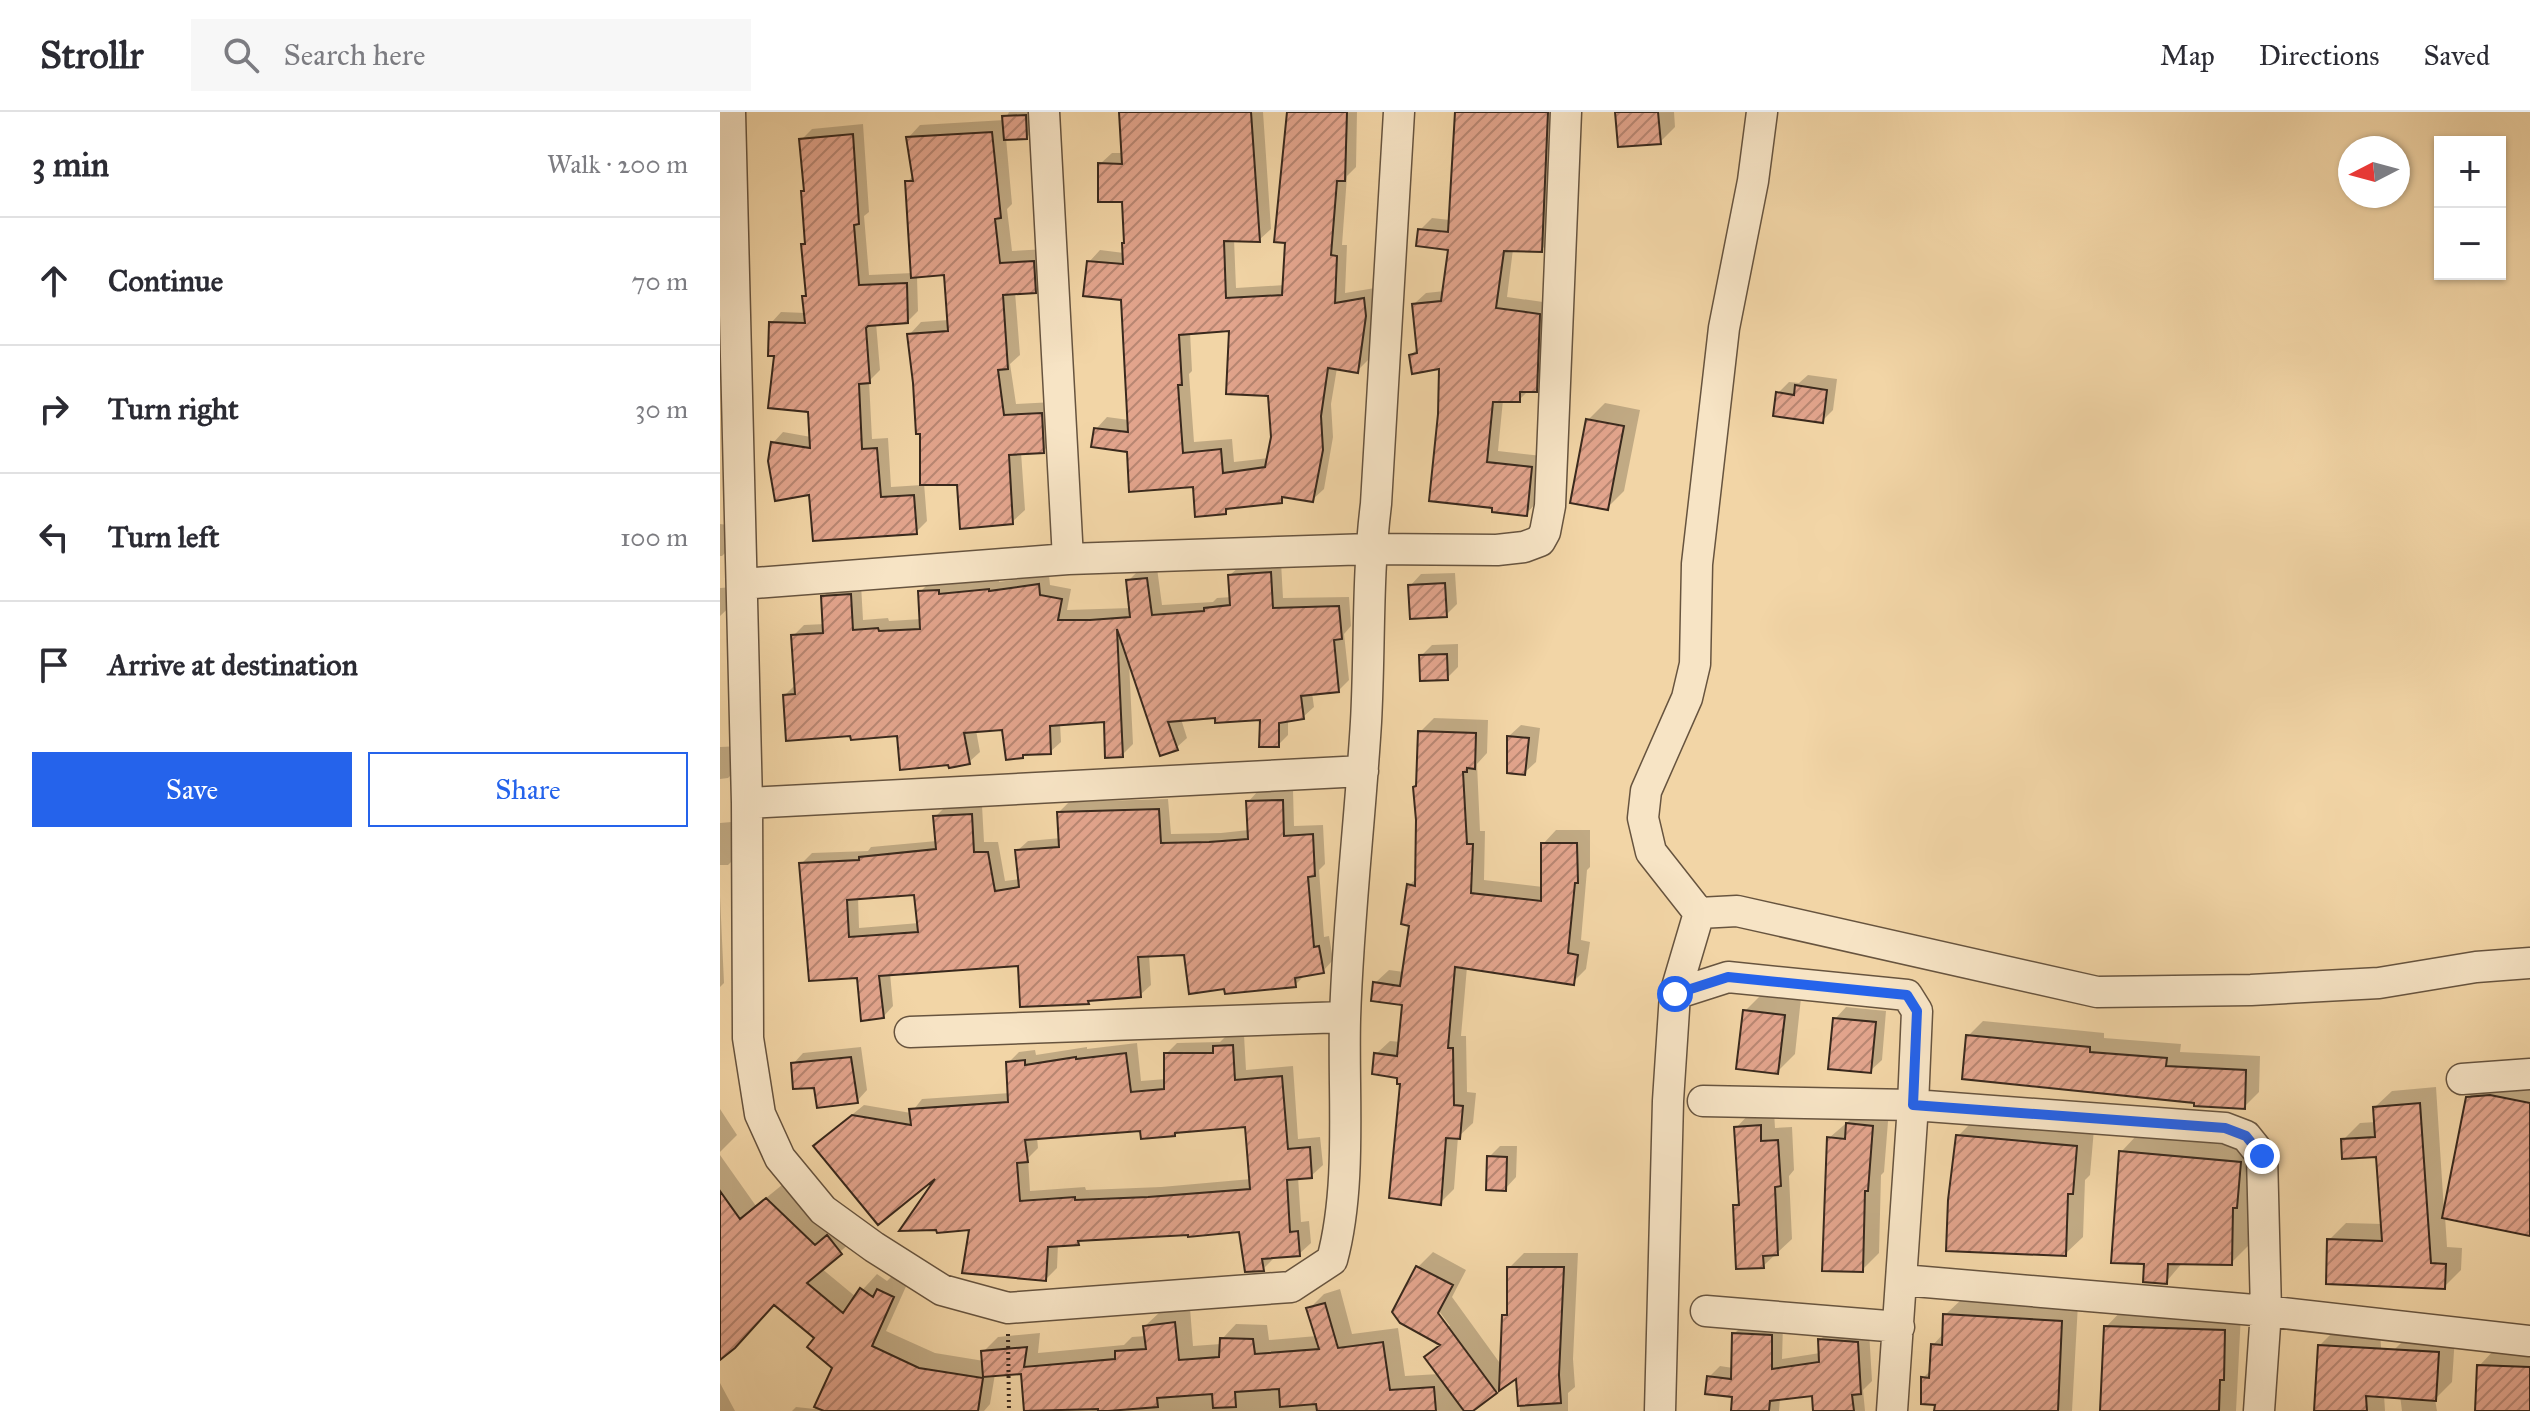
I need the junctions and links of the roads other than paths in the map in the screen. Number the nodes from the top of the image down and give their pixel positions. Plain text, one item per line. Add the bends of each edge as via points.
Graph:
1 (730, 112) edge
2 (1044, 112) edge
3 (1399, 112) edge
4 (1566, 112) edge
5 (1762, 112) edge
6 (1371, 549) junction
7 (1068, 559) junction
8 (742, 584) junction
9 (1363, 771) junction
10 (747, 803) junction
11 (1699, 913) junction
12 (2530, 963) edge
13 (1675, 994) junction
14 (1345, 1017) junction
15 (910, 1032) dead end
16 (2530, 1074) edge
17 (2462, 1079) dead end
18 (1703, 1101) dead end
19 (1913, 1105) junction
20 (1902, 1280) junction
21 (1706, 1311) dead end
22 (2266, 1311) junction
23 (1899, 1327) junction
24 (2530, 1341) edge
25 (1660, 1411) edge
26 (1892, 1411) edge
27 (2259, 1411) edge

1 - 8 street
2 - 7 street
3 - 6 street
4 - 6 street via 1545,532 1540,541 1497,550
5 - 11 street via 1724,328 1697,564 1695,664 1687,698 1646,791 1643,818 1651,852
6 - 7 street
6 - 9 street
7 - 8 street
8 - 10 street
9 - 10 street
9 - 14 street
10 - 14 street via 748,1038 760,1114 780,1158 823,1210 942,1290 1008,1308 1291,1287 1332,1260 1339,1234 1343,1162
11 - 12 street via 1737,911 2097,992 2379,983
11 - 13 street
13 - 19 street via 1728,977 1907,995 1917,1011
13 - 25 street
14 - 15 street
16 - 17 street
18 - 19 street
19 - 20 street
19 - 22 street via 2225,1128 2246,1136 2262,1156
20 - 22 street
20 - 23 street
21 - 23 street
22 - 24 street
22 - 27 street
23 - 26 street

